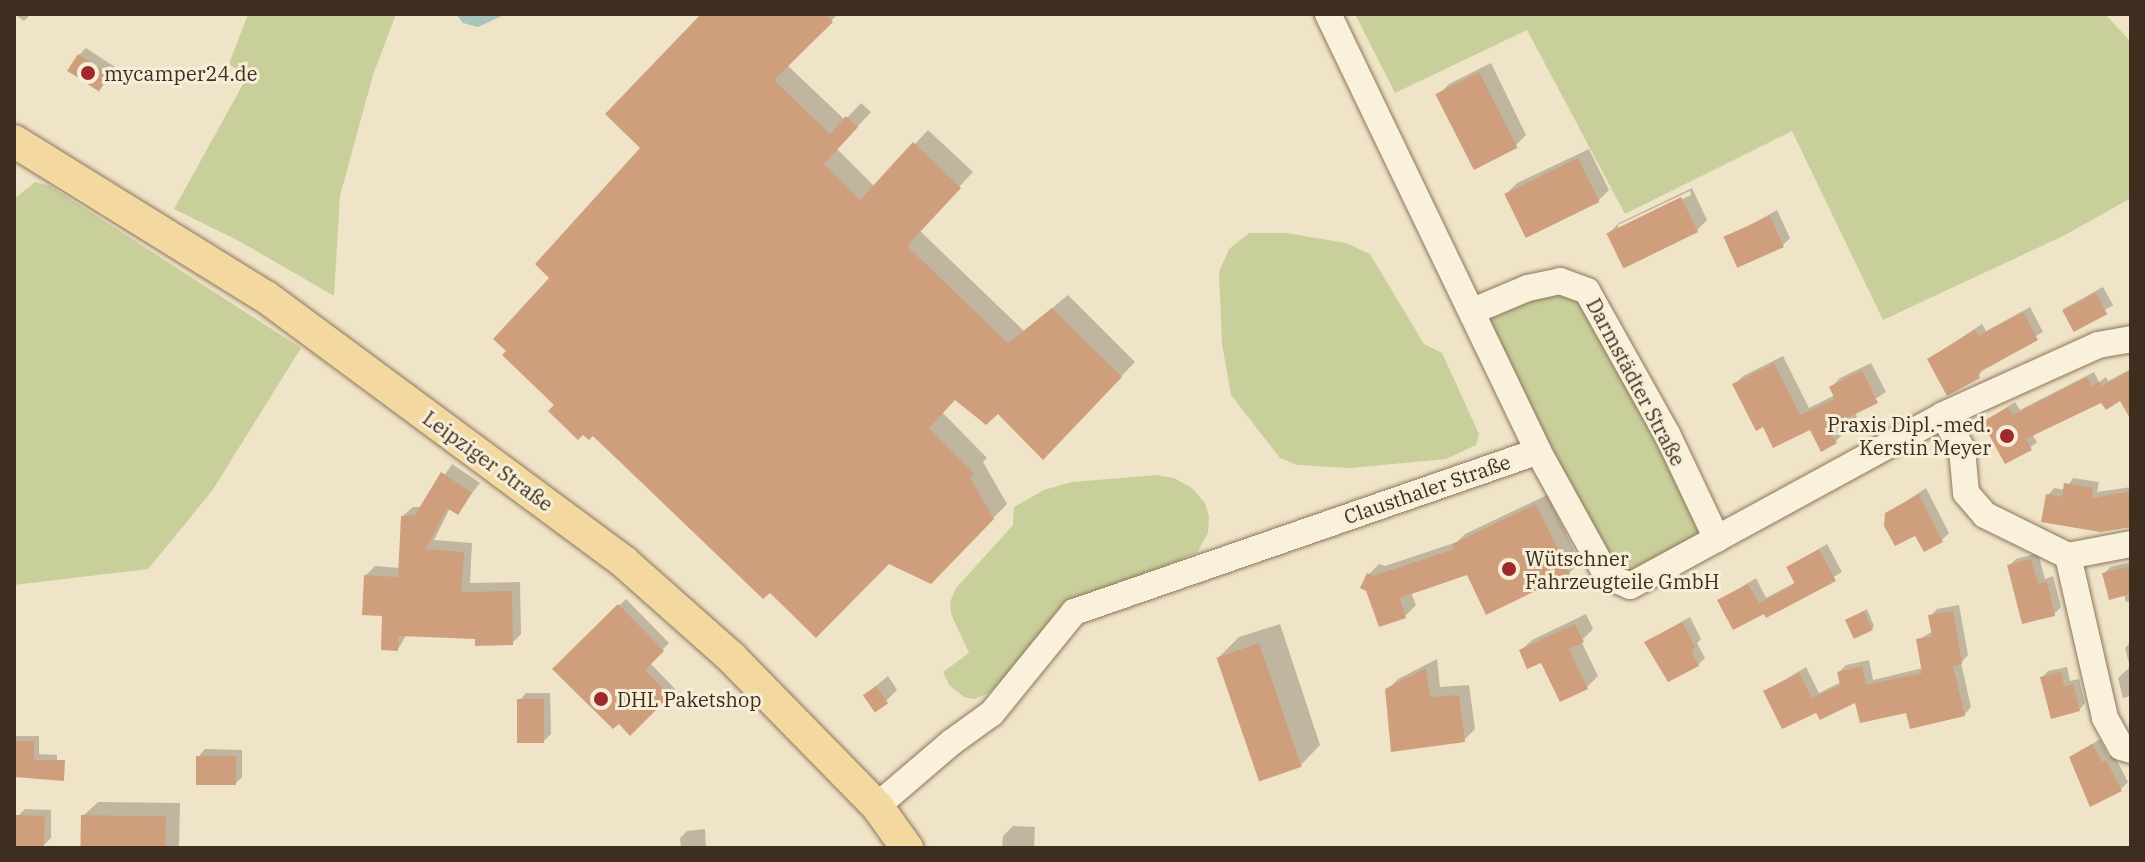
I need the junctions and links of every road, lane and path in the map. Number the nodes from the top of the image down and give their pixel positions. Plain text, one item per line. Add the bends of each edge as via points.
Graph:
1 (1328, 14) edge
2 (14, 141) edge
3 (1473, 311) junction
4 (2131, 339) edge
5 (1943, 415) junction
6 (1538, 451) junction
7 (1717, 539) junction
8 (2131, 544) edge
9 (2068, 556) junction
10 (2131, 750) edge
11 (877, 806) junction
12 (907, 848) edge

1 - 3 street
2 - 11 main road, Leipziger Straße via 266,297 624,562 731,657
3 - 6 street
3 - 7 street, Darmstädter Straße via 1560,281 1587,291 1668,436
4 - 5 street, Clausthaler Straße via 2098,345
5 - 7 street, Clausthaler Straße
5 - 9 street via 1962,449 1966,493 1985,515
6 - 7 street, Clausthaler Straße via 1607,576 1630,586
6 - 11 street, Clausthaler Straße via 1074,612 992,713
8 - 9 street
9 - 10 street via 2105,718 2121,747
11 - 12 main road, Leipziger Straße

